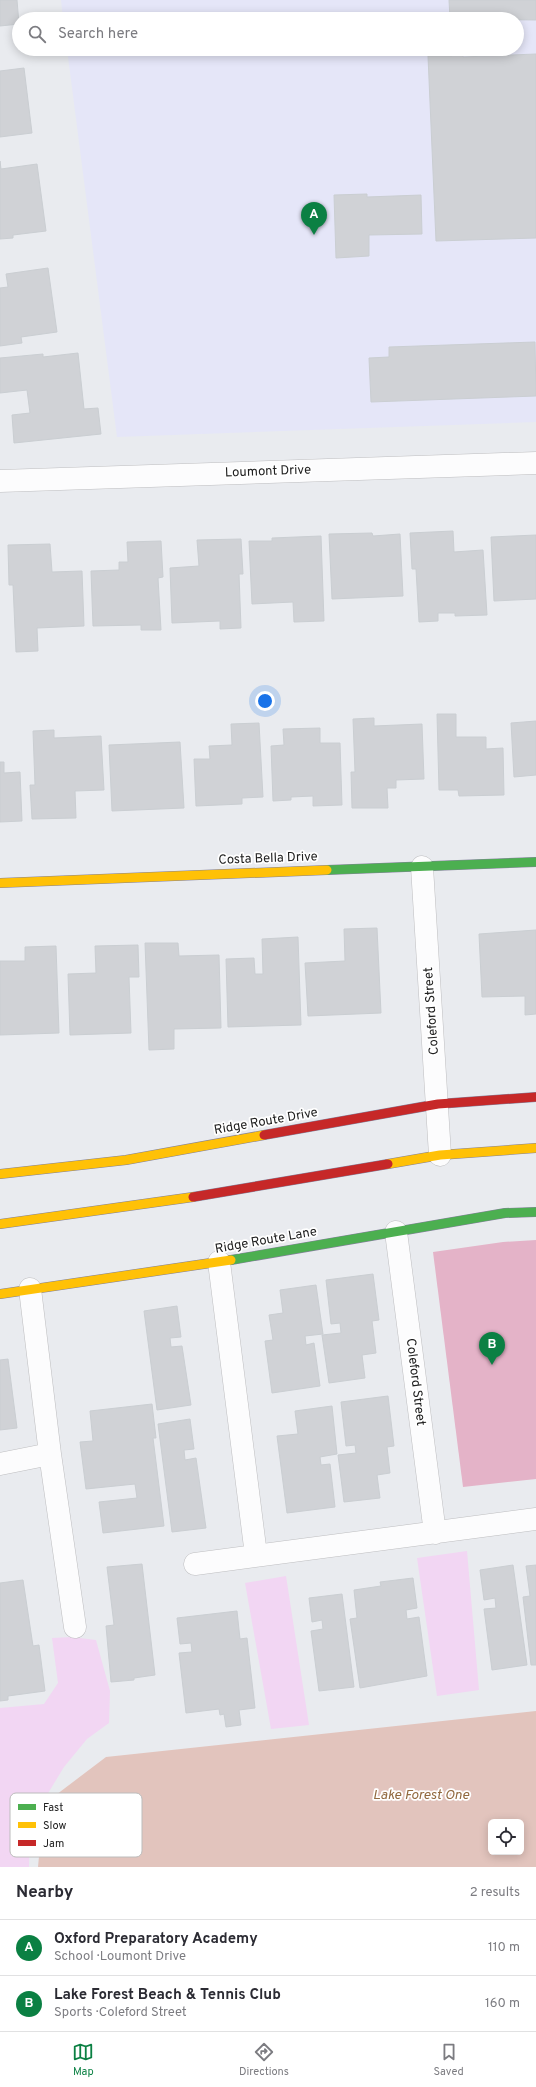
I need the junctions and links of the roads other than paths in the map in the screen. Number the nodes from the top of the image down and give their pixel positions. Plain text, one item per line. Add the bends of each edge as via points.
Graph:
1 (536, 463) edge
2 (0, 481) edge
3 (536, 862) edge
4 (422, 867) junction
5 (0, 883) edge
6 (536, 1097) edge
7 (438, 1104) junction
8 (536, 1148) edge
9 (440, 1155) junction
10 (0, 1174) edge
11 (536, 1212) edge
12 (0, 1224) edge
13 (396, 1232) junction
14 (219, 1262) junction
15 (30, 1289) junction
16 (0, 1294) edge
17 (50, 1454) junction
18 (0, 1464) edge
19 (536, 1519) edge
20 (435, 1533) junction
21 (256, 1555) junction
22 (195, 1564) dead end
23 (75, 1628) dead end

1 - 2 street, Loumont Drive
3 - 4 street, Costa Bella Drive
4 - 5 street, Costa Bella Drive
4 - 7 street, Coleford Street
6 - 7 street, Ridge Route Drive
7 - 9 street, Coleford Street
7 - 10 street, Ridge Route Drive via 126,1160
8 - 9 street
9 - 12 street via 241,1190
11 - 13 street, Ridge Route Lane via 505,1214
13 - 14 street, Ridge Route Lane
13 - 20 street, Coleford Street
14 - 15 street, Ridge Route Lane
14 - 21 street
15 - 16 street, Ridge Route Lane
15 - 17 street
17 - 18 street
17 - 23 street
19 - 20 street
20 - 21 street
21 - 22 street

